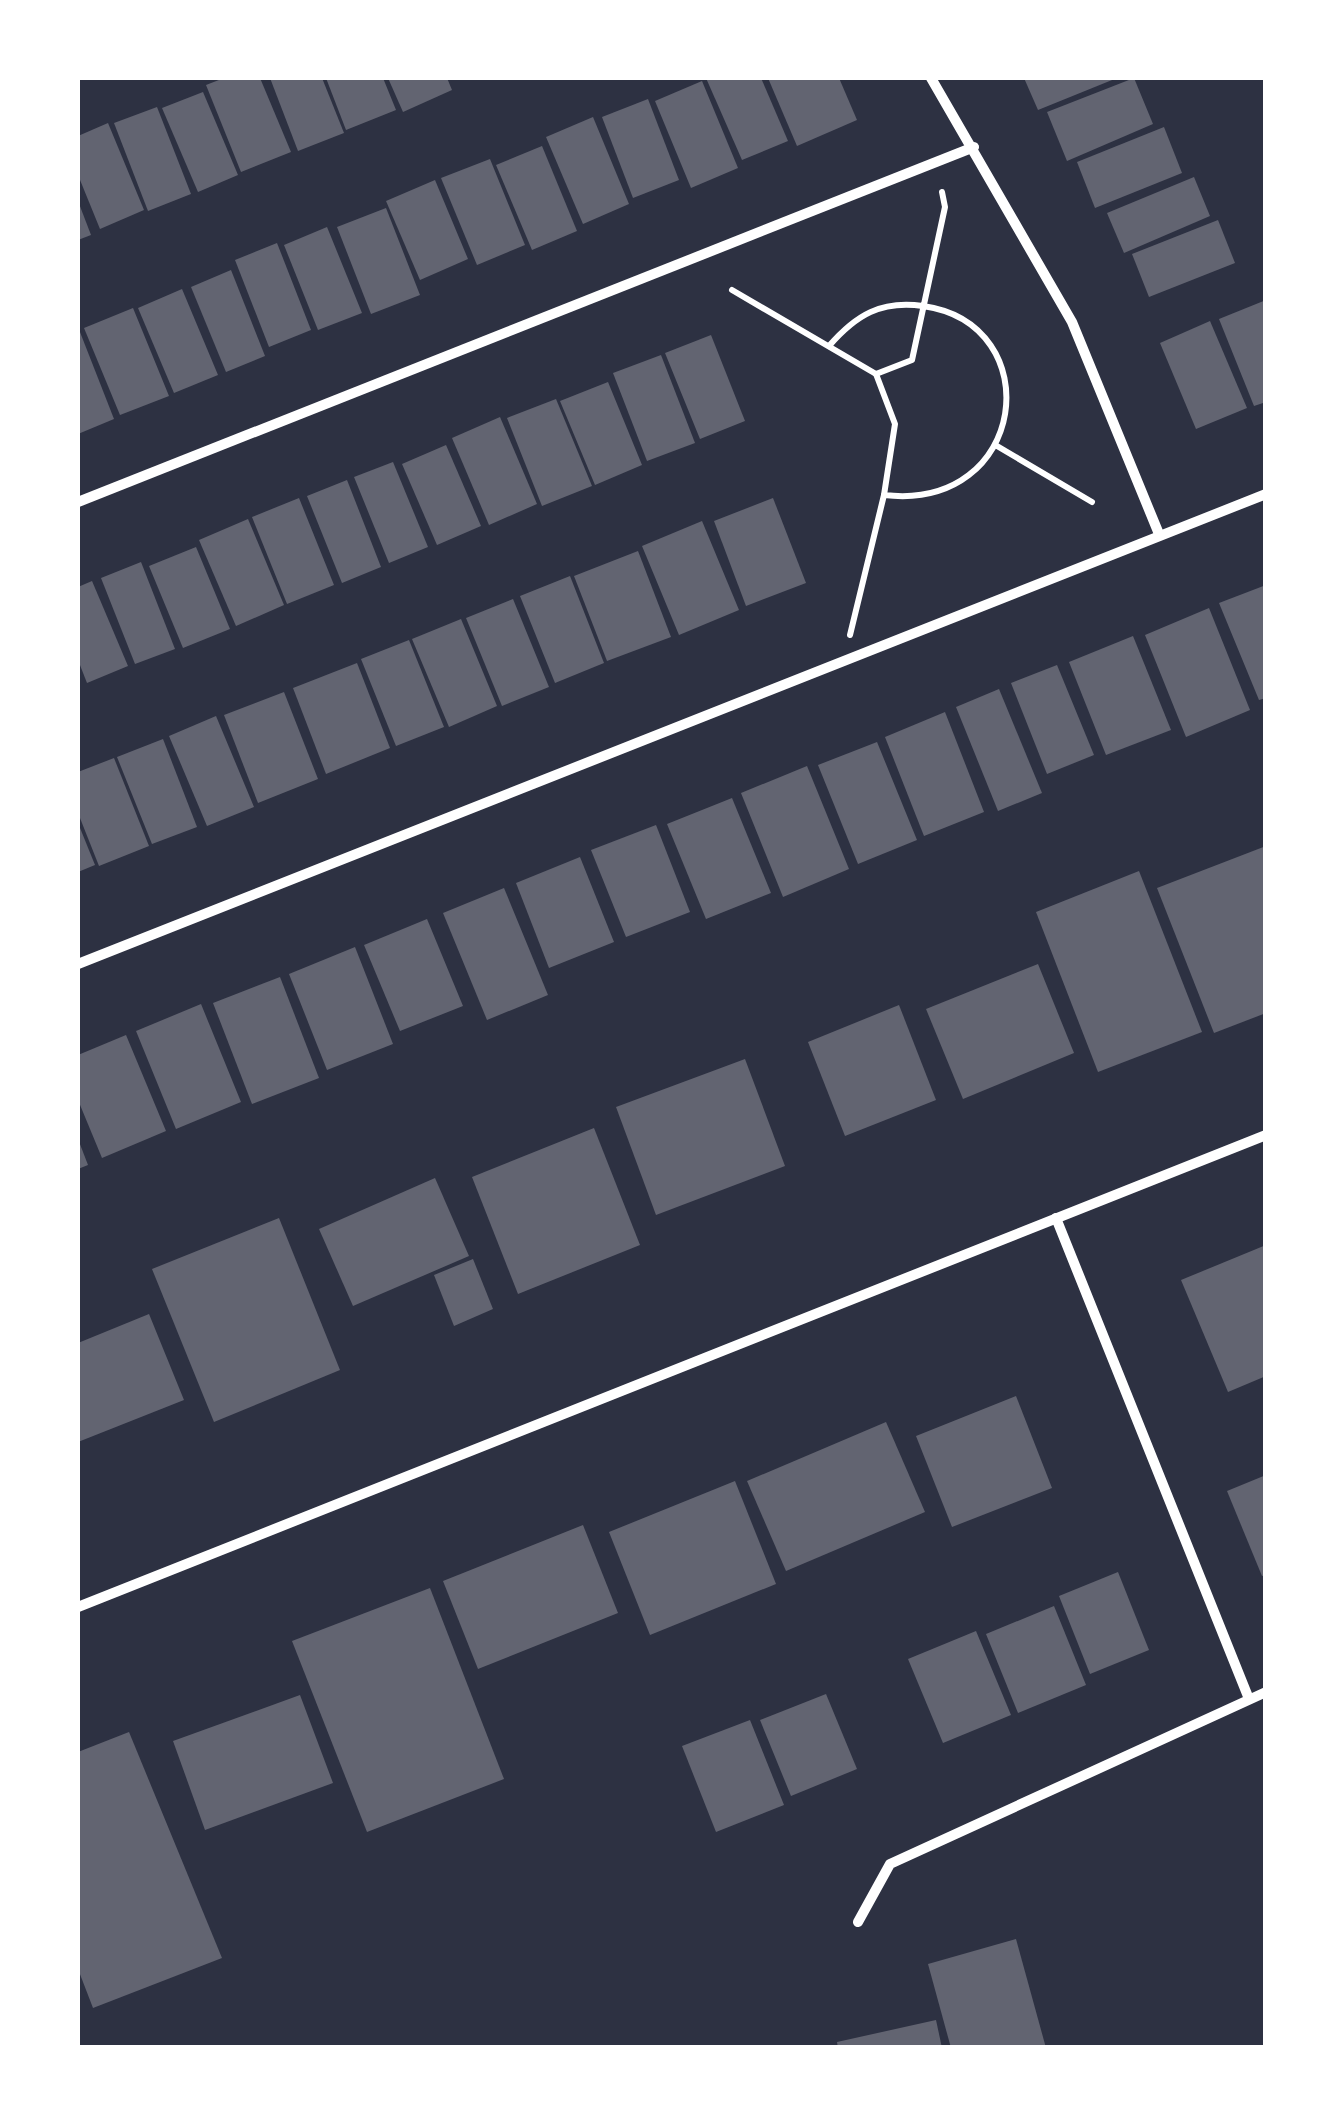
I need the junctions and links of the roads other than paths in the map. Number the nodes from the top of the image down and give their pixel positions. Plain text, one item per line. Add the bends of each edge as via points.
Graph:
1 (932, 78) edge
2 (974, 147) junction
3 (1266, 494) edge
4 (78, 502) edge
5 (1160, 534) junction
6 (78, 964) edge
7 (1266, 1135) edge
8 (1056, 1218) junction
9 (78, 1607) edge
10 (1266, 1692) edge
11 (1249, 1699) junction
12 (858, 1922) dead end

1 - 2 street
2 - 4 street
2 - 5 street via 1072,322
3 - 5 street
5 - 6 street
7 - 8 street
8 - 9 street
8 - 11 street
10 - 11 street
11 - 12 street via 890,1864

